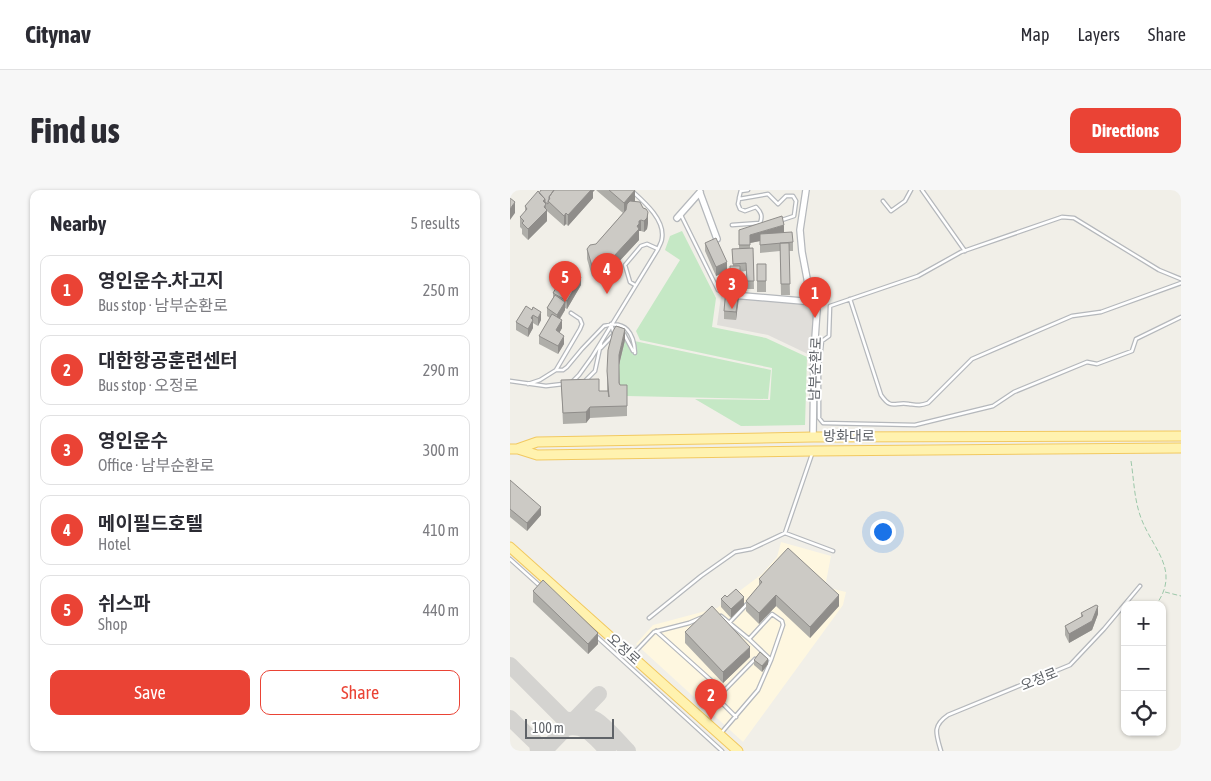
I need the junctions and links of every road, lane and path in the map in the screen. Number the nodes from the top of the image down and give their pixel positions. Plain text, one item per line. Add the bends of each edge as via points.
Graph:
1 (631, 190) edge
2 (748, 190) edge
3 (806, 190) edge
4 (911, 190) edge
5 (922, 190) edge
6 (741, 191) edge
7 (700, 192) edge
8 (739, 199) junction
9 (883, 201) dead end
10 (679, 216) joint
11 (776, 221) edge
12 (768, 222) edge
13 (760, 223) junction
14 (740, 224) junction
15 (732, 225) dead end
16 (741, 232) edge
17 (717, 239) edge
18 (658, 249) junction
19 (965, 251) junction
20 (1181, 281) edge
21 (636, 285) junction
22 (727, 294) joint
23 (850, 299) junction
24 (814, 302) junction
25 (571, 313) dead end
26 (1181, 317) edge
27 (611, 324) junction
28 (614, 334) junction
29 (602, 340) junction
30 (600, 349) junction
31 (556, 370) junction
32 (510, 382) edge
33 (576, 382) edge
34 (582, 382) edge
35 (570, 383) junction
36 (526, 384) junction
37 (813, 436) junction
38 (1181, 436) edge
39 (1181, 448) edge
40 (514, 449) edge
41 (813, 450) junction
42 (1131, 461) dead end
43 (785, 533) junction
44 (510, 547) edge
45 (833, 551) dead end
46 (510, 559) edge
47 (1140, 586) dead end
48 (546, 592) edge
49 (1164, 592) junction
50 (1181, 596) edge
51 (750, 601) edge
52 (1158, 601) edge
53 (709, 614) edge
54 (718, 614) edge
55 (649, 618) dead end
56 (729, 622) junction
57 (590, 631) edge
58 (656, 631) junction
59 (749, 639) junction
60 (632, 656) junction
61 (755, 658) edge
62 (770, 660) junction
63 (723, 691) junction
64 (736, 717) junction
65 (720, 735) junction
66 (722, 751) edge
67 (738, 751) edge
68 (941, 751) edge

1 - 18 lane via 662,226
2 - 6 lane
3 - 24 street, 남부순환로 via 800,230
4 - 9 lane via 904,201 891,211
5 - 19 lane
6 - 8 lane
7 - 10 street
7 - 17 street
8 - 11 lane via 768,194 778,204 786,196 792,196 796,201 794,216
8 - 13 lane via 740,209 745,211 756,207 762,218
10 - 22 lane via 718,290
12 - 13 lane
13 - 14 lane
14 - 15 lane
14 - 16 lane
18 - 21 lane
18 - 21 lane via 646,244 641,246 625,265 630,282
19 - 20 lane via 1062,217 1074,218
19 - 23 lane via 918,276
20 - 23 lane via 1101,312 1072,316 972,359 928,403 920,406 907,403 895,406 887,403 881,395
21 - 27 lane
22 - 24 street
23 - 26 lane via 830,306 829,336 822,341 819,418 823,423 915,425 984,409 1014,392 1087,362 1097,364 1132,351 1136,338
24 - 37 street, 남부순환로 via 817,310
25 - 31 lane via 582,324
27 - 28 lane
27 - 28 lane via 619,324 631,334 635,353 625,334
27 - 29 lane
27 - 31 lane via 596,332 567,367
28 - 30 lane
29 - 30 lane
29 - 35 lane via 580,375
30 - 34 lane via 595,371
31 - 36 lane
32 - 36 lane
33 - 35 lane
35 - 36 lane
37 - 38 main road, 방화대로
37 - 40 main road, 방화대로 via 537,442
39 - 41 main road, 방화대로
40 - 41 main road, 방화대로 via 537,455
41 - 43 lane
42 - 49 path via 1134,497 1140,516 1166,565 1168,583
43 - 45 lane
43 - 55 lane via 751,549 734,552
44 - 60 main road, 오정로
46 - 48 lane
47 - 68 lane, 오정로 via 1070,666 948,714 937,727
49 - 50 path
49 - 52 path
51 - 56 lane
53 - 58 lane
54 - 56 lane
56 - 59 lane
57 - 66 lane
58 - 60 lane
58 - 63 lane
59 - 62 lane
59 - 62 lane via 772,614 781,619 783,625
60 - 65 main road, 오정로
61 - 63 lane
62 - 64 lane via 758,690
63 - 64 lane via 718,699
64 - 65 lane
65 - 67 main road, 오정로

